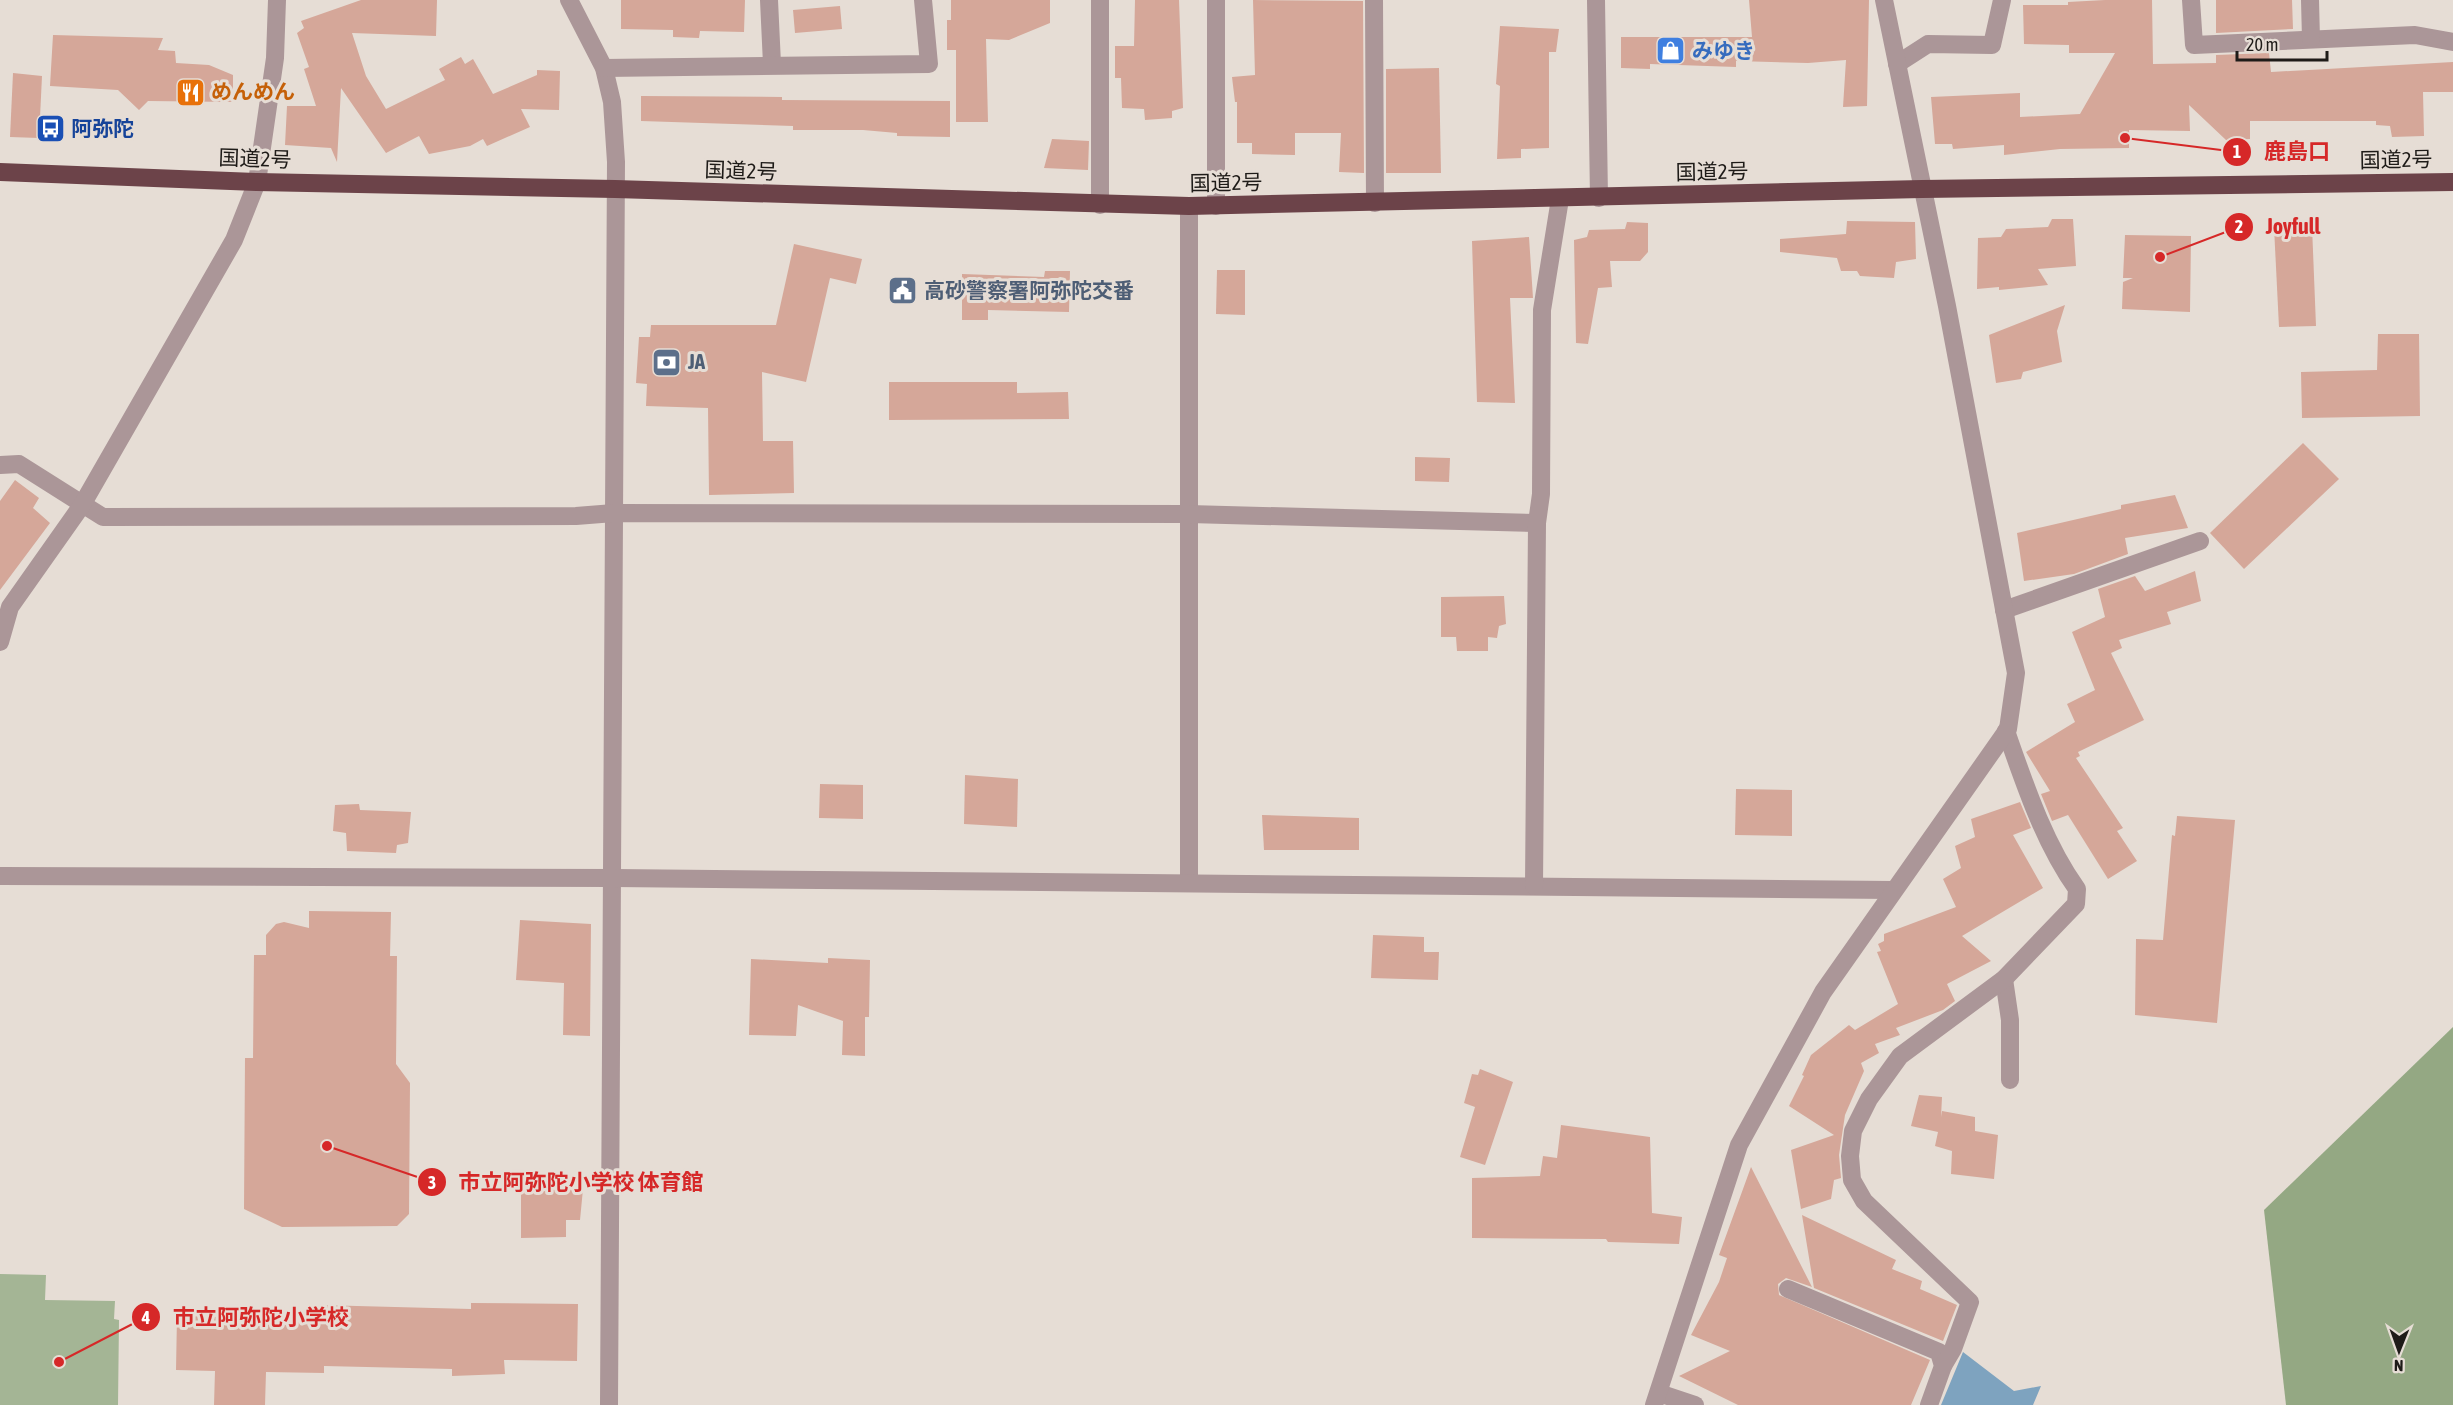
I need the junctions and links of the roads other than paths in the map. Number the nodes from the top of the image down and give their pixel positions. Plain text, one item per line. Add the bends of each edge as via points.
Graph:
1 (277, 0) edge
2 (569, 0) edge
3 (769, 0) edge
4 (923, 0) edge
5 (1100, 0) edge
6 (1216, 0) edge
7 (1374, 0) edge
8 (1596, 0) edge
9 (1884, 0) edge
10 (2001, 0) edge
11 (2191, 0) edge
12 (2310, 0) edge
13 (2311, 39) junction
14 (2453, 42) edge
15 (772, 64) junction
16 (1897, 64) junction
17 (604, 68) junction
18 (0, 172) edge
19 (257, 182) junction
20 (2453, 182) edge
21 (615, 189) junction
22 (1922, 189) junction
23 (1599, 198) junction
24 (1560, 199) junction
25 (1375, 203) junction
26 (1100, 205) junction
27 (1189, 206) junction
28 (1216, 206) junction
29 (0, 465) edge
30 (82, 505) junction
31 (614, 513) junction
32 (1189, 514) junction
33 (1537, 523) junction
34 (2200, 541) dead end
35 (2004, 610) junction
36 (0, 642) edge
37 (2006, 731) junction
38 (0, 876) edge
39 (614, 878) junction
40 (1189, 882) junction
41 (1534, 886) junction
42 (1893, 890) junction
43 (2004, 979) junction
44 (2010, 1080) dead end
45 (1788, 1289) dead end
46 (1943, 1366) junction
47 (1657, 1399) edge
48 (609, 1405) edge
49 (1695, 1405) edge
50 (1929, 1405) edge

1 - 19 street via 275,58
2 - 17 street
3 - 15 street
4 - 15 street via 929,64
5 - 26 street
6 - 28 street
7 - 25 street
8 - 23 street
9 - 16 street
10 - 16 street via 1992,45 1928,44
11 - 13 street via 2194,45
12 - 13 street
13 - 14 street via 2415,35
15 - 17 street
16 - 22 street
17 - 21 street via 612,102
18 - 19 highway, 国道2号
19 - 21 highway, 国道2号
19 - 30 street via 234,240
20 - 22 highway, 国道2号
21 - 26 highway, 国道2号
21 - 31 street
22 - 23 highway, 国道2号
22 - 35 street
23 - 24 highway, 国道2号
24 - 25 highway, 国道2号
24 - 33 street via 1542,310 1541,494
25 - 28 highway, 国道2号
26 - 27 highway, 国道2号
27 - 28 highway, 国道2号
27 - 32 street
29 - 30 street via 20,464
30 - 31 street via 103,517
30 - 36 street via 10,607
31 - 32 street
31 - 39 street
32 - 33 street
32 - 40 street
33 - 41 street
34 - 35 street
35 - 37 street via 2016,674
37 - 42 street
37 - 43 street via 2032,804 2077,889 2076,904
38 - 39 street
39 - 40 street
39 - 48 street
40 - 41 street
41 - 42 street
42 - 47 street via 1823,992 1739,1145
43 - 44 street via 2010,1020
43 - 46 street via 1900,1056 1869,1099 1853,1131 1852,1180 1864,1202 1971,1302
45 - 46 street via 1939,1353
46 - 50 street
47 - 49 street

